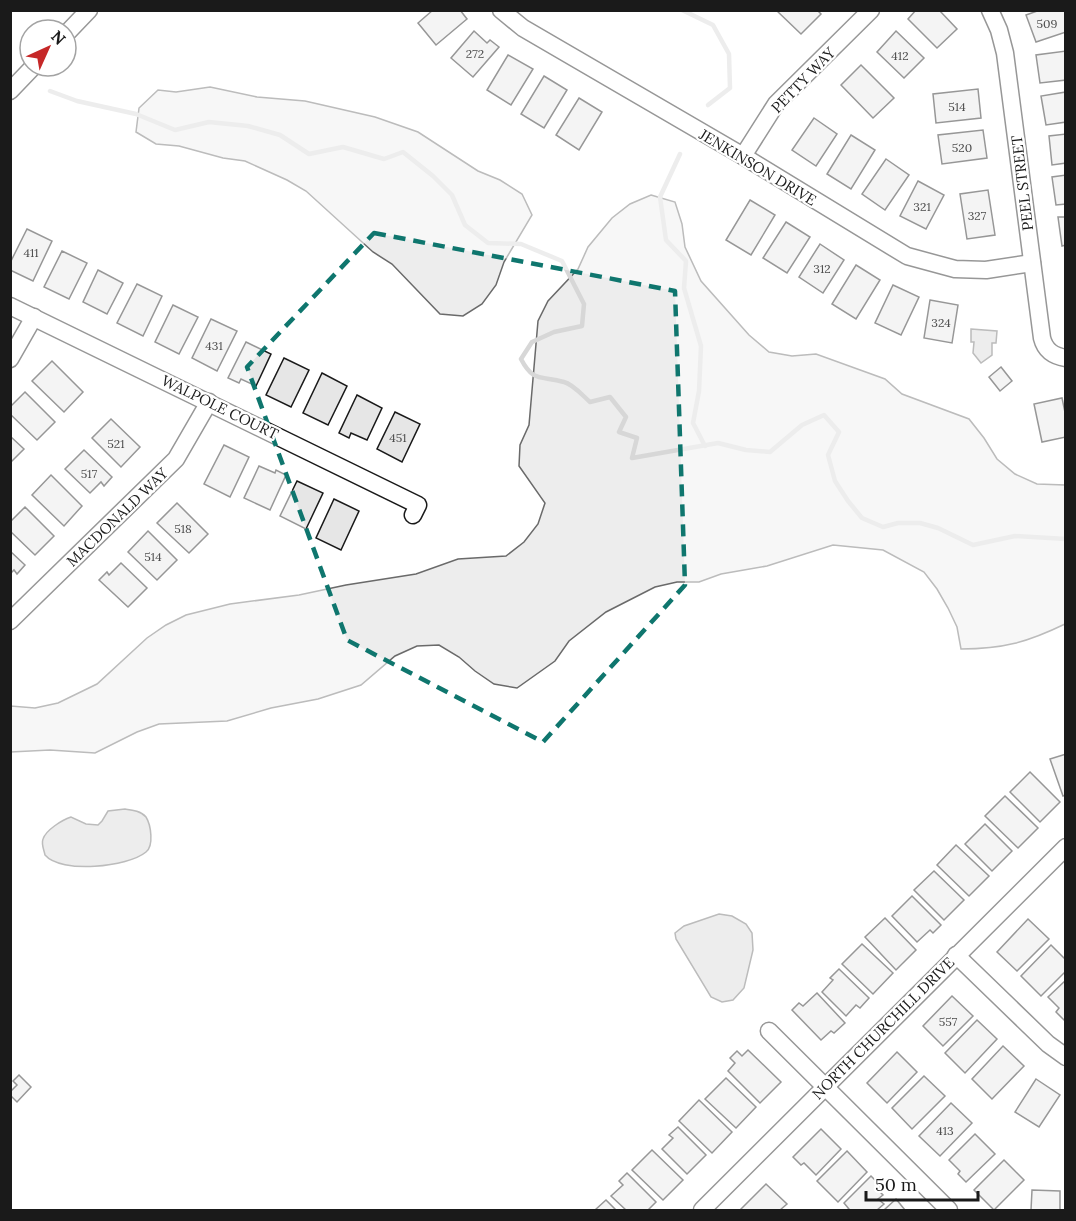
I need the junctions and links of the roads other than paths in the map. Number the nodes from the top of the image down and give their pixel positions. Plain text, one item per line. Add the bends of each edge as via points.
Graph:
1 (89, 10) edge
2 (501, 10) edge
3 (871, 10) edge
4 (990, 10) edge
5 (78, 21) edge
6 (22, 78) edge
7 (10, 91) edge
8 (743, 156) junction
9 (1032, 263) junction
10 (10, 306) edge
11 (34, 317) junction
12 (1059, 356) edge
13 (10, 359) edge
14 (209, 402) junction
15 (413, 515) dead end
16 (10, 621) edge
17 (1065, 847) edge
18 (956, 955) junction
19 (769, 1031) dead end
20 (1065, 1057) edge
21 (825, 1087) junction
22 (702, 1210) edge
23 (949, 1210) edge

1 - 5 street
2 - 8 street, JENKINSON DRIVE via 523,28
3 - 8 street, PETTY WAY via 776,104
4 - 9 street, PEEL STREET via 1005,53
6 - 7 street
8 - 9 street, JENKINSON DRIVE via 906,256 955,269 986,270
9 - 12 street, PEEL STREET via 1042,338
10 - 11 street, WALPOLE COURT
11 - 13 street
11 - 14 street, WALPOLE COURT
14 - 15 street, WALPOLE COURT via 418,505
14 - 16 street, MACDONALD WAY via 176,459
17 - 18 street, NORTH CHURCHILL DRIVE
18 - 20 street
18 - 21 street, NORTH CHURCHILL DRIVE
19 - 21 street
21 - 22 street, NORTH CHURCHILL DRIVE
21 - 23 street

